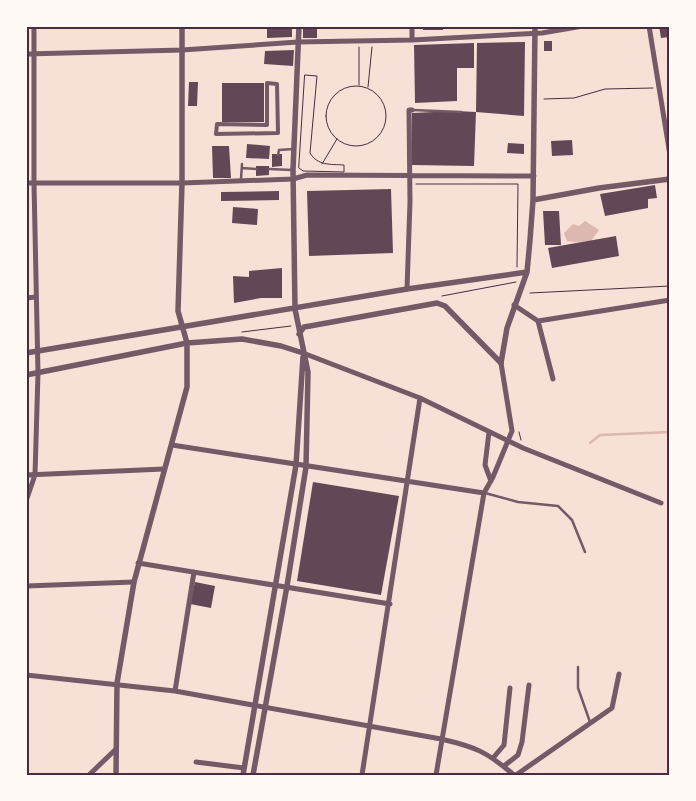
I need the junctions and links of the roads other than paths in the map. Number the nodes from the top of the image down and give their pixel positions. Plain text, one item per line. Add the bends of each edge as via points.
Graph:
1 (34, 26) edge
2 (182, 26) edge
3 (299, 26) edge
4 (412, 26) edge
5 (534, 26) edge
6 (583, 26) edge
7 (650, 26) edge
8 (534, 34) junction
9 (412, 40) junction
10 (298, 42) junction
11 (182, 50) junction
12 (26, 54) edge
13 (34, 54) junction
14 (267, 84) joint
15 (412, 110) joint
16 (461, 112) dead end
17 (293, 150) junction
18 (278, 154) dead end
19 (670, 155) edge
20 (256, 169) dead end
21 (269, 169) dead end
22 (293, 170) junction
23 (408, 176) junction
24 (534, 176) junction
25 (294, 179) junction
26 (670, 179) edge
27 (241, 181) junction
28 (26, 183) edge
29 (34, 183) junction
30 (182, 183) junction
31 (533, 200) junction
32 (527, 272) junction
33 (408, 289) junction
34 (36, 297) junction
35 (26, 298) edge
36 (670, 300) edge
37 (514, 305) junction
38 (295, 309) junction
39 (538, 321) junction
40 (183, 328) junction
41 (299, 334) junction
42 (187, 343) junction
43 (38, 351) junction
44 (303, 353) junction
45 (26, 354) edge
46 (501, 363) junction
47 (38, 373) junction
48 (26, 375) edge
49 (553, 380) dead end
50 (420, 398) junction
51 (489, 432) junction
52 (172, 445) junction
53 (296, 465) junction
54 (306, 466) junction
55 (164, 469) junction
56 (26, 475) edge
57 (35, 475) junction
58 (491, 481) junction
59 (409, 482) junction
60 (484, 493) junction
61 (26, 501) edge
62 (661, 503) dead end
63 (585, 552) dead end
64 (138, 563) junction
65 (194, 572) junction
66 (134, 582) junction
67 (277, 585) junction
68 (26, 586) edge
69 (287, 586) junction
70 (390, 604) junction
71 (578, 667) dead end
72 (619, 674) dead end
73 (26, 675) edge
74 (118, 683) junction
75 (529, 684) dead end
76 (510, 688) dead end
77 (175, 691) junction
78 (255, 706) junction
79 (265, 707) junction
80 (590, 724) junction
81 (370, 725) junction
82 (441, 739) junction
83 (115, 750) junction
84 (493, 758) junction
85 (196, 762) dead end
86 (504, 766) junction
87 (244, 768) junction
88 (89, 775) edge
89 (116, 775) edge
90 (242, 775) edge
91 (253, 775) edge
92 (362, 775) edge
93 (436, 775) edge
94 (515, 775) edge

1 - 13 street
2 - 11 street
3 - 10 street
4 - 9 street
5 - 8 street
6 - 8 street
7 - 19 street
8 - 9 street
8 - 24 street
9 - 10 street
10 - 11 street
10 - 17 street
11 - 13 street
11 - 30 street
12 - 13 street
13 - 29 street
14 - 14 street via 277,84 278,133 216,134 217,124 267,125
15 - 16 lane
15 - 23 street via 409,110
17 - 18 lane via 279,150
17 - 22 street
20 - 27 lane via 242,166
21 - 22 lane
22 - 25 street
23 - 24 street
23 - 25 street via 307,175
23 - 33 street
24 - 31 street
25 - 27 street
25 - 38 street
26 - 31 street
27 - 30 street
28 - 29 street
29 - 30 street
29 - 34 street
30 - 40 street via 178,311
31 - 32 street
32 - 33 street
32 - 37 street
33 - 38 street
34 - 35 street
34 - 43 street
36 - 39 street
37 - 39 street
37 - 46 street via 506,328
38 - 40 street
38 - 41 street
39 - 49 street
40 - 42 street
40 - 43 street
41 - 44 street
41 - 46 street via 310,326 437,302 445,306
42 - 44 street via 242,339
42 - 47 street
42 - 52 street via 187,387
43 - 45 street
43 - 47 street
44 - 50 street
44 - 53 street
44 - 54 street via 308,372
46 - 58 street via 512,431
47 - 48 street
47 - 57 street
50 - 51 street
50 - 59 street
51 - 58 street via 485,465
51 - 62 street
52 - 53 street
52 - 55 street
53 - 54 street
53 - 67 street
54 - 59 street
54 - 69 street
55 - 57 street
55 - 64 street
56 - 57 street
57 - 61 street
58 - 60 street
59 - 60 street
59 - 70 street
60 - 63 lane via 518,502 558,506 572,520
60 - 82 street
64 - 65 street
64 - 66 street
65 - 67 street
65 - 77 street
66 - 68 street
66 - 74 street
67 - 69 street
67 - 78 street
69 - 70 street
69 - 79 street
70 - 81 street
71 - 80 lane via 578,688
72 - 80 street via 612,708
73 - 74 street
74 - 77 street
74 - 83 street
75 - 86 street via 522,742 518,755
76 - 84 street via 504,745
77 - 78 street
78 - 79 street
78 - 87 street
79 - 81 street
79 - 91 street
80 - 94 street
81 - 82 street
81 - 92 street
82 - 84 street via 472,746
82 - 93 street
83 - 88 street
83 - 89 street
84 - 86 street
85 - 87 street
86 - 94 street
87 - 90 street

